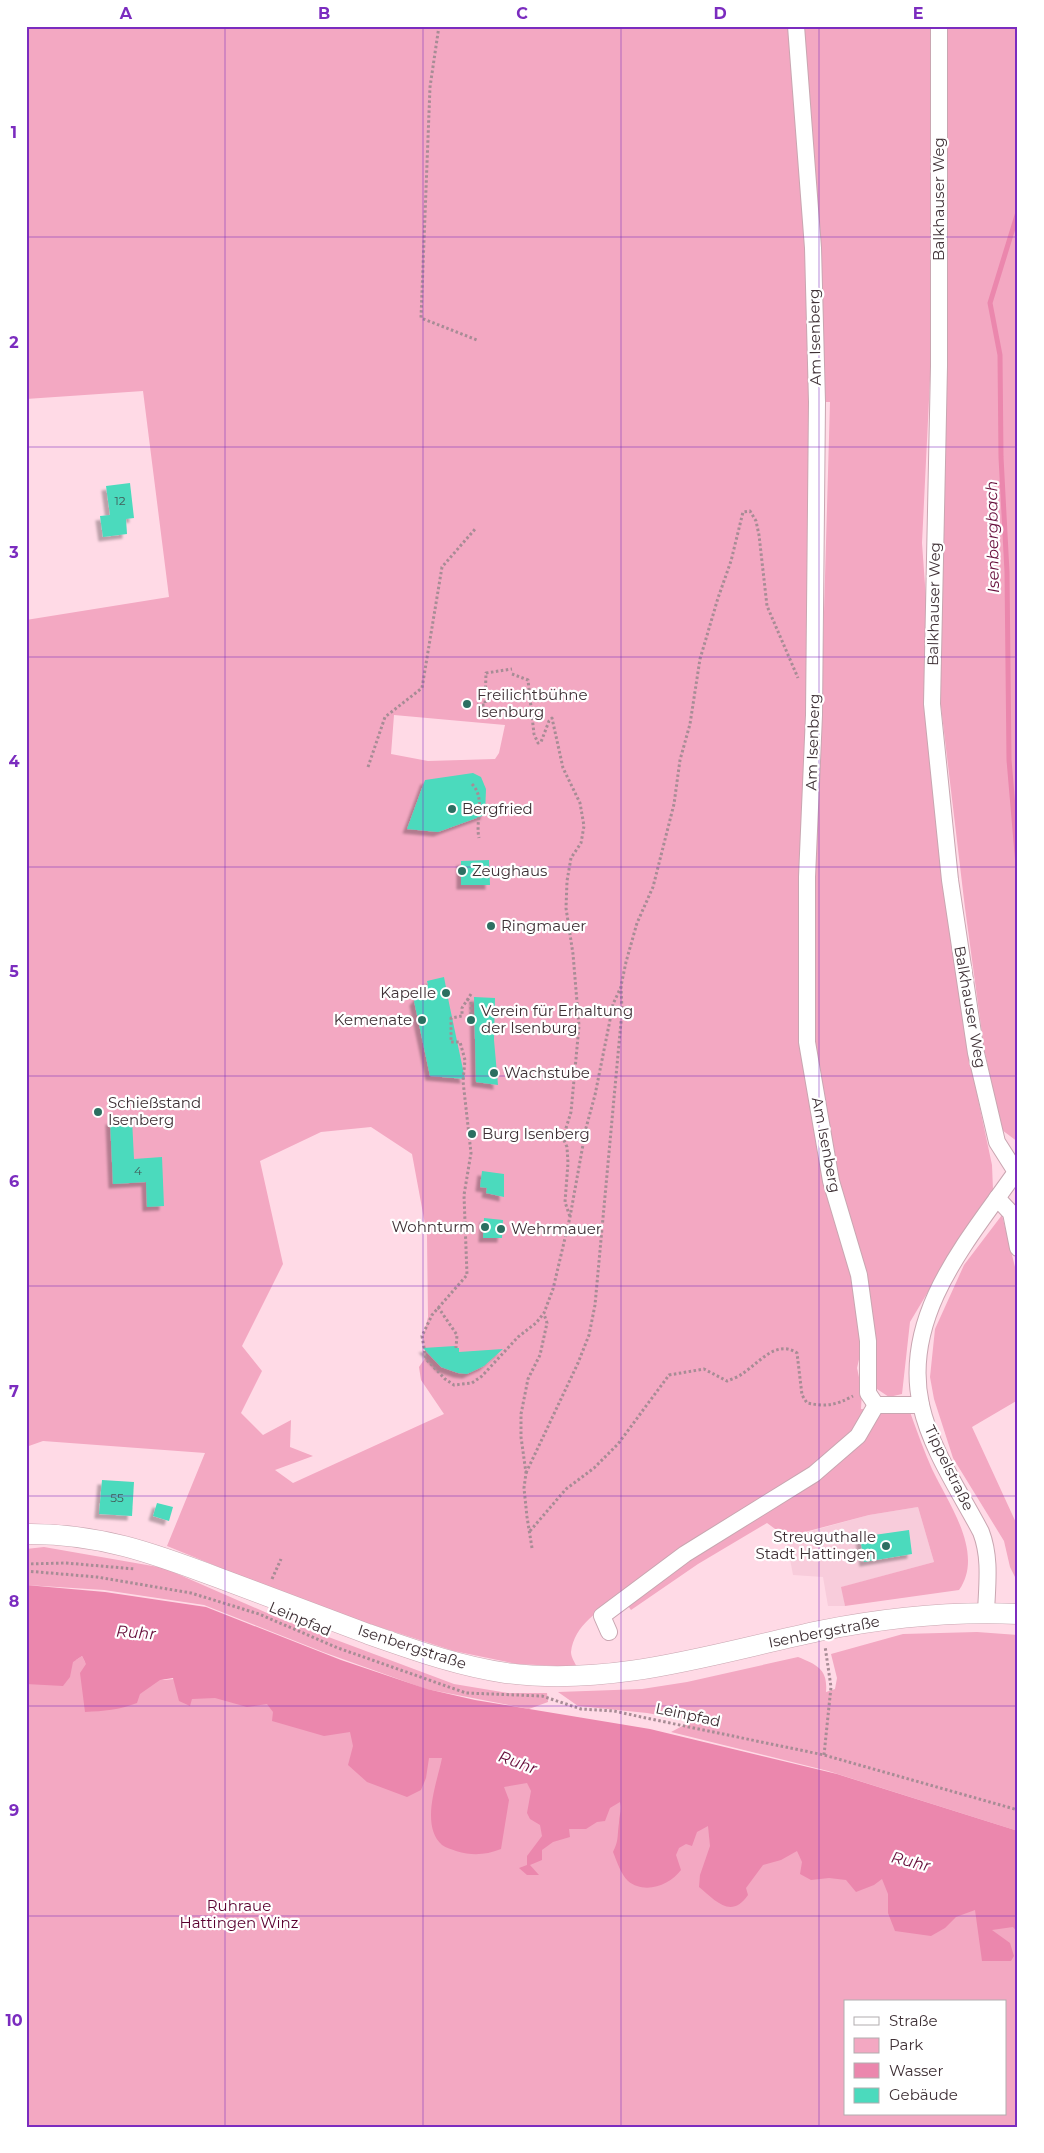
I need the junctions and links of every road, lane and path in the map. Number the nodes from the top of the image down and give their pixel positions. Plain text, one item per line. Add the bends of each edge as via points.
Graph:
1 (438, 26) edge
2 (796, 26) edge
3 (939, 26) edge
4 (477, 340) dead end
5 (476, 528) dead end
6 (512, 669) dead end
7 (512, 674) dead end
8 (799, 681) dead end
9 (477, 705) dead end
10 (368, 767) dead end
11 (472, 784) dead end
12 (479, 838) dead end
13 (621, 986) junction
14 (471, 994) dead end
15 (468, 999) junction
16 (471, 1018) dead end
17 (1017, 1171) edge
18 (997, 1198) junction
19 (570, 1217) junction
20 (1018, 1248) edge
21 (438, 1307) junction
22 (544, 1313) junction
23 (456, 1348) dead end
24 (872, 1399) junction
25 (921, 1405) junction
26 (526, 1473) junction
27 (530, 1531) junction
28 (26, 1534) edge
29 (532, 1548) dead end
30 (26, 1564) edge
31 (139, 1569) dead end
32 (26, 1571) edge
33 (986, 1613) junction
34 (1018, 1614) edge
35 (822, 1631) junction
36 (609, 1632) dead end
37 (824, 1755) junction
38 (1018, 1810) edge

1 - 4 path via 430,87 421,318
2 - 24 street, Am Isenberg via 813,248 817,402 814,715 807,877 807,1042 831,1181 859,1275
3 - 17 street, Balkhauser Weg via 939,366 932,704 950,880 976,1052 997,1142
5 - 10 path via 442,567 422,688 385,717
6 - 9 path via 486,673 485,705
7 - 19 path via 528,680 534,734 538,743 552,718 563,768 580,803 584,826 581,843 571,858 567,881 567,918 579,1026 571,1112 563,1138 568,1163 565,1202
8 - 13 path via 767,606 756,521 750,511 743,512 732,560 700,659 690,724 659,865 633,933
11 - 12 path via 478,794
13 - 19 path via 610,1020 586,1128
13 - 26 path via 622,1011 596,1305 578,1363
14 - 15 path
15 - 16 path
15 - 21 path via 462,1008 462,1016 451,1018 451,1042 460,1042 466,1060 463,1080 471,1153 464,1195 467,1275
17 - 18 street, Tippelstraße
18 - 20 street via 1011,1213
18 - 25 street, Tippelstraße via 956,1257 936,1293 923,1328 916,1370
19 - 22 path
21 - 22 path via 422,1336 426,1359 454,1385 472,1384 482,1376
21 - 23 path via 457,1336
22 - 26 path via 547,1323 540,1355 528,1379 521,1414
24 - 25 street
24 - 27 path via 860,1393 825,1406 807,1403 802,1395 797,1353 790,1348 773,1350 740,1376 727,1381 704,1368 669,1375 618,1444 566,1489
24 - 36 street via 858,1436 814,1474 685,1554 602,1616
25 - 33 street, Tippelstraße via 931,1437 987,1547
26 - 27 path via 524,1488
27 - 29 path
28 - 35 main road, Isenbergstraße via 110,1541 457,1664 506,1673 596,1675 650,1669 703,1660
30 - 31 path via 66,1563
32 - 37 path, Leinpfad via 97,1577 191,1593 259,1614 338,1648 466,1692 542,1696 581,1709 614,1711
33 - 34 main road, Isenbergstraße
33 - 35 main road, Isenbergstraße via 901,1618
35 - 37 path via 831,1687
37 - 38 path, Leinpfad

